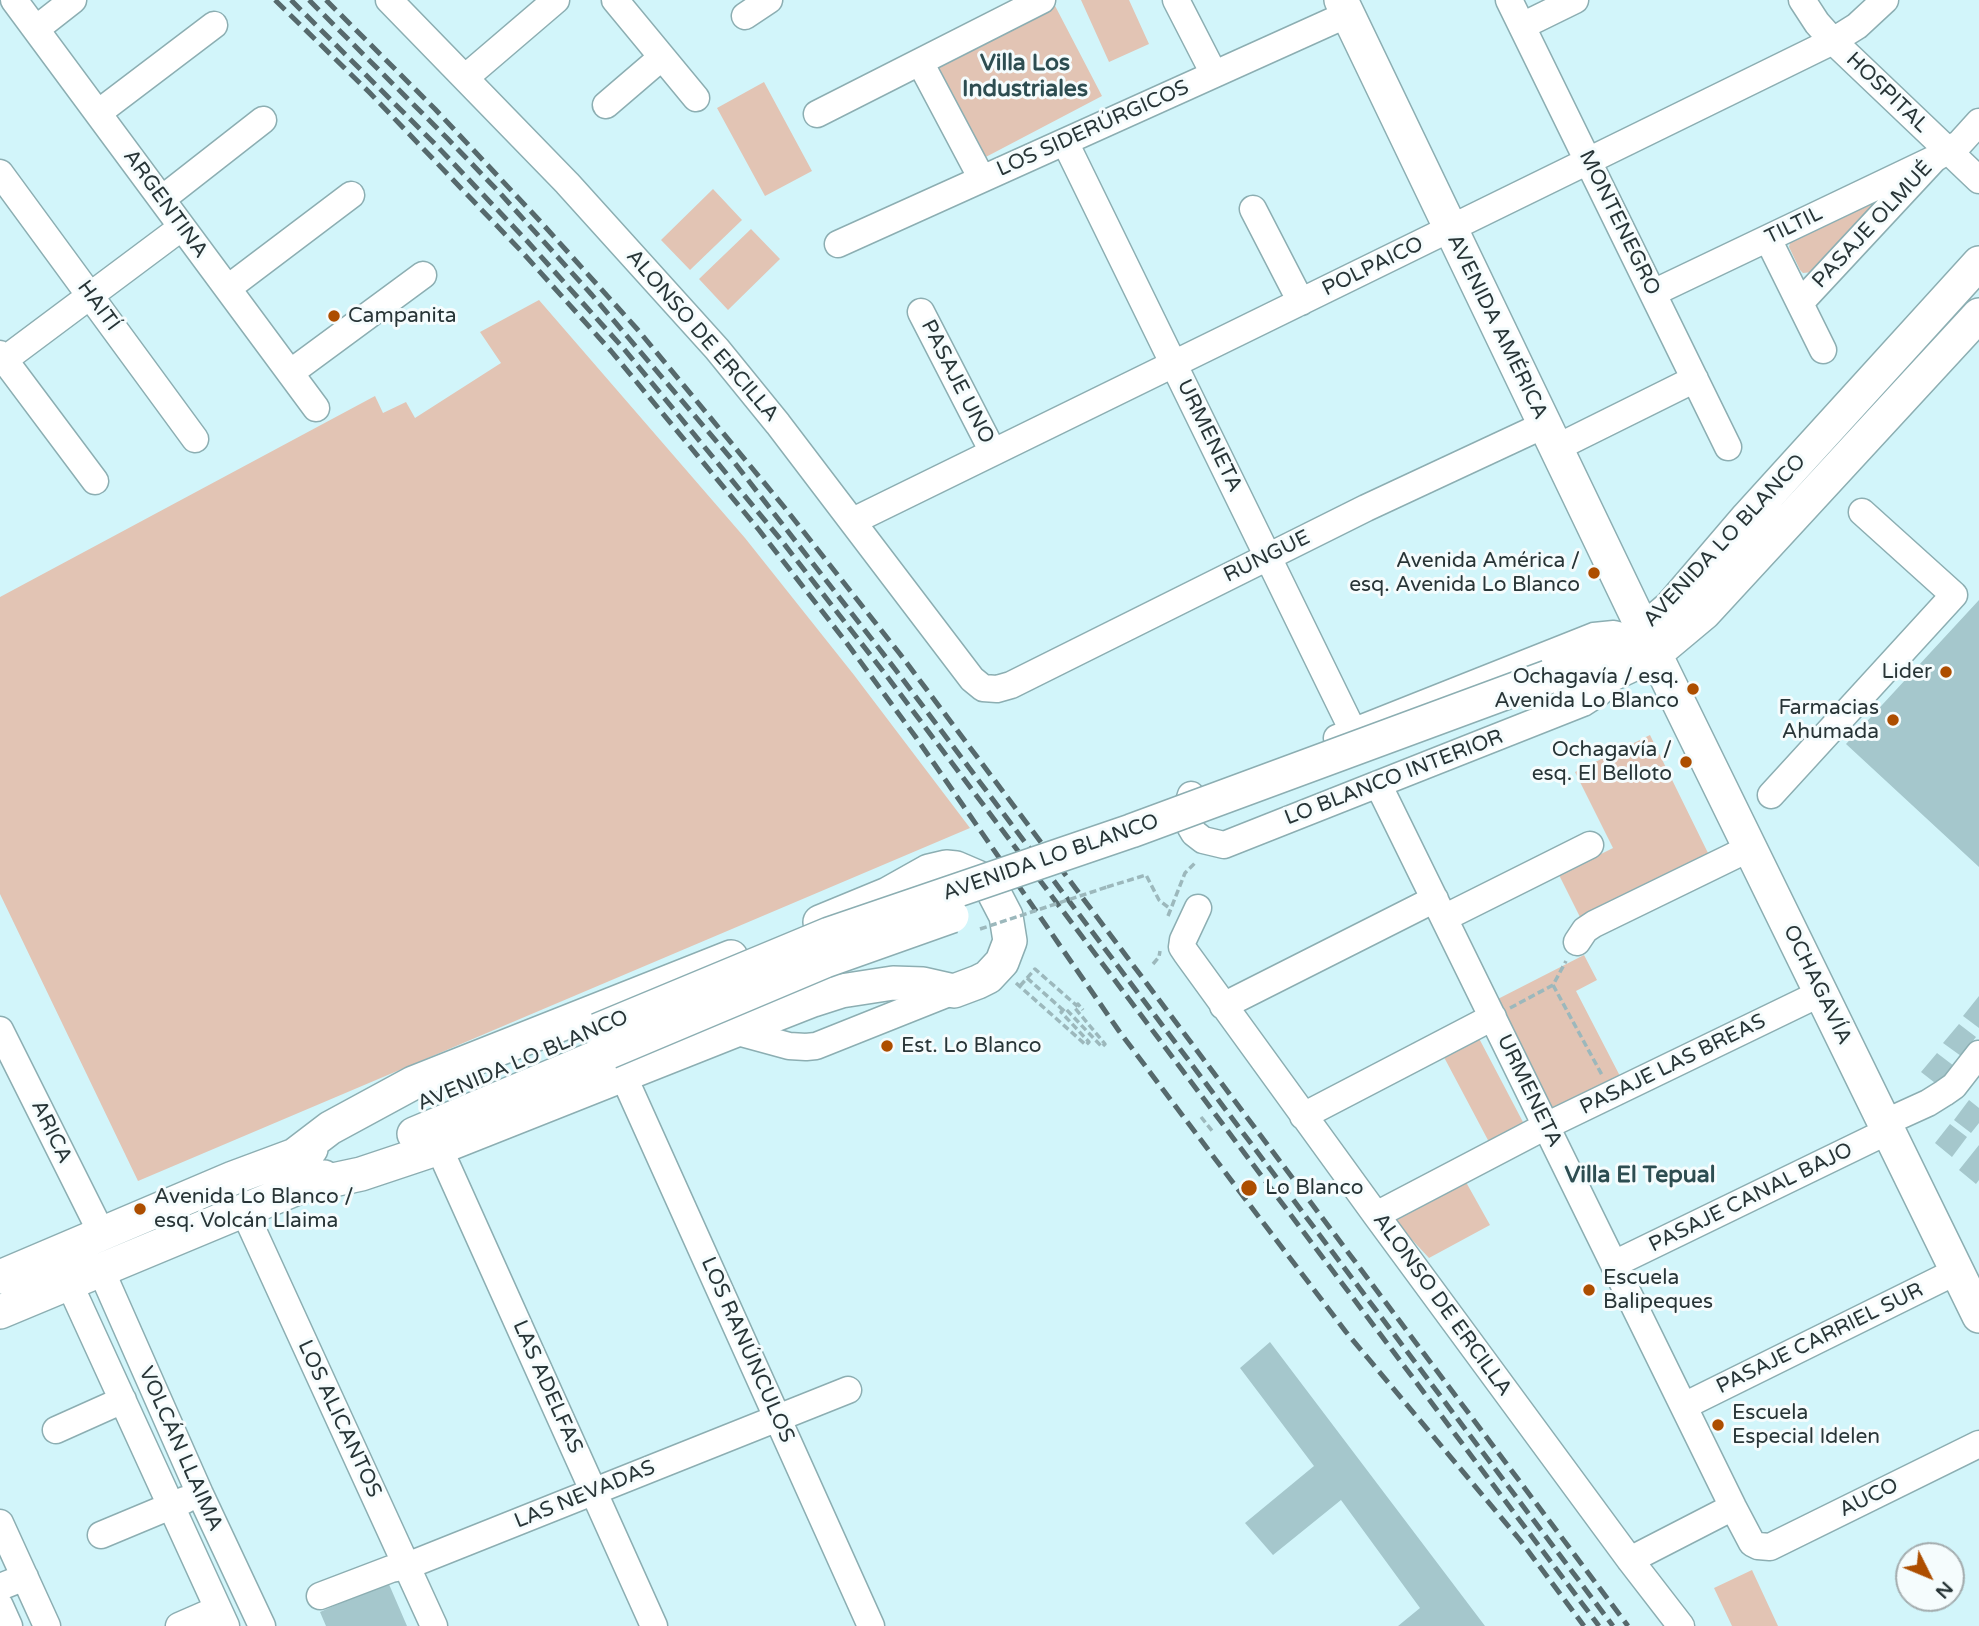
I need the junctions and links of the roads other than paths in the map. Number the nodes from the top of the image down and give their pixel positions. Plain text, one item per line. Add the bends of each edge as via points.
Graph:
1 (14, 0) edge
2 (73, 0) edge
3 (390, 0) edge
4 (556, 0) edge
5 (615, 0) edge
6 (769, 0) edge
7 (1042, 0) edge
8 (1176, 0) edge
9 (1509, 0) edge
10 (1575, 0) edge
11 (1802, 0) edge
12 (1885, 0) edge
13 (1344, 7) edge
14 (745, 16) dead end
15 (214, 25) dead end
16 (1522, 26) junction
17 (36, 29) junction
18 (1833, 41) junction
19 (662, 57) junction
20 (920, 62) junction
21 (1214, 75) junction
22 (466, 77) junction
23 (696, 98) dead end
24 (606, 105) dead end
25 (98, 113) junction
26 (817, 114) dead end
27 (263, 120) dead end
28 (1979, 122) edge
29 (1065, 142) junction
30 (1941, 155) junction
31 (1589, 161) junction
32 (0, 173) edge
33 (982, 179) junction
34 (1979, 180) edge
35 (351, 195) dead end
36 (162, 200) junction
37 (1253, 209) dead end
38 (182, 227) junction
39 (1450, 229) junction
40 (1768, 239) junction
41 (838, 244) dead end
42 (1979, 263) edge
43 (423, 275) dead end
44 (228, 288) junction
45 (1653, 293) junction
46 (90, 296) junction
47 (1301, 302) junction
48 (1800, 303) junction
49 (921, 312) dead end
50 (1979, 315) edge
51 (1823, 351) dead end
52 (1, 359) edge
53 (1174, 364) junction
54 (290, 373) junction
55 (1695, 379) junction
56 (317, 408) dead end
57 (1550, 437) junction
58 (195, 439) dead end
59 (1728, 447) dead end
60 (993, 452) junction
61 (95, 481) dead end
62 (1862, 512) dead end
63 (853, 521) junction
64 (1268, 557) junction
65 (1638, 648) junction
66 (990, 690) joint
67 (1353, 731) junction
68 (1378, 784) junction
69 (1772, 794) dead end
70 (1191, 795) junction
71 (1128, 820) dead end
72 (1590, 845) dead end
73 (1750, 848) junction
74 (1198, 908) dead end
75 (1439, 908) junction
76 (1577, 942) road end
77 (954, 990) junction
78 (1821, 993) junction
79 (1223, 1006) junction
80 (1493, 1017) junction
81 (0, 1030) edge
82 (734, 1031) junction
83 (610, 1052) junction
84 (1979, 1054) edge
85 (1971, 1082) edge
86 (1303, 1116) junction
87 (1546, 1126) junction
88 (1886, 1127) junction
89 (439, 1148) junction
90 (299, 1171) junction
91 (244, 1211) junction
92 (1376, 1216) junction
93 (102, 1234) junction
94 (1614, 1264) junction
95 (101, 1270) junction
96 (1957, 1271) junction
97 (0, 1277) edge
98 (69, 1283) junction
99 (0, 1312) edge
100 (1979, 1316) edge
101 (848, 1390) dead end
102 (122, 1400) junction
103 (1684, 1406) junction
104 (777, 1418) junction
105 (56, 1430) dead end
106 (1979, 1444) edge
107 (594, 1491) junction
108 (200, 1494) junction
109 (171, 1506) junction
110 (1733, 1507) junction
111 (0, 1523) edge
112 (101, 1535) dead end
113 (1758, 1546) joint
114 (1630, 1560) junction
115 (407, 1566) junction
116 (25, 1577) junction
117 (0, 1587) edge
118 (320, 1596) dead end
119 (0, 1606) edge
120 (222, 1617) edge
121 (9, 1626) edge
122 (47, 1626) edge
123 (179, 1626) edge
124 (262, 1626) edge
125 (434, 1626) edge
126 (654, 1626) edge
127 (871, 1626) edge
128 (1681, 1626) edge

1 - 17 street, ARGENTINA
2 - 17 street
3 - 22 street, ALONSO DE ERCILLA
4 - 22 street
5 - 19 street
6 - 14 street
7 - 20 street
8 - 21 street
9 - 16 street, MONTENEGRO
10 - 16 street
11 - 18 street, HOSPITAL
12 - 18 street, POLPAICO
13 - 21 street, LOS SIDERÚRGICOS
13 - 39 main road, AVENIDA AMÉRICA
15 - 25 street
16 - 31 street, MONTENEGRO
17 - 25 street, ARGENTINA
18 - 30 street, HOSPITAL
18 - 31 street, POLPAICO
19 - 23 street
19 - 24 street
20 - 26 street
20 - 33 street
21 - 29 street, LOS SIDERÚRGICOS
22 - 63 street, ALONSO DE ERCILLA via 687,315
25 - 36 street, ARGENTINA
27 - 36 street
28 - 30 street, PASAJE OLMUÉ
29 - 33 street, LOS SIDERÚRGICOS
29 - 53 street, URMENETA
30 - 34 street, HOSPITAL
30 - 40 street, TILTIL
30 - 48 street, PASAJE OLMUÉ
31 - 39 street, POLPAICO
31 - 45 street, MONTENEGRO
32 - 46 street, HAITÍ
33 - 41 street, LOS SIDERÚRGICOS
35 - 44 street
36 - 38 street, ARGENTINA
37 - 47 street
38 - 44 street, ARGENTINA
38 - 46 street
39 - 47 street, POLPAICO
39 - 57 main road, AVENIDA AMÉRICA
40 - 45 street, TILTIL
40 - 48 street
42 - 65 main road, AVENIDA LO BLANCO via 1748,517
43 - 54 street
44 - 54 street, ARGENTINA
45 - 55 street, MONTENEGRO
46 - 52 street
46 - 58 street, HAITÍ
47 - 53 street, POLPAICO
48 - 51 street
49 - 60 street, PASAJE UNO
50 - 65 main road, AVENIDA LO BLANCO via 1721,596 1686,629
52 - 61 street
53 - 60 street, POLPAICO
53 - 64 street, URMENETA
54 - 56 street, ARGENTINA
55 - 57 street, RUNGUE
55 - 59 street, MONTENEGRO
57 - 64 street, RUNGUE via 1366,508
57 - 65 main road, AVENIDA AMÉRICA
60 - 63 street, POLPAICO
62 - 69 street via 1954,596
63 - 66 street, ALONSO DE ERCILLA via 972,679
64 - 66 street, RUNGUE via 1011,685
64 - 67 street, URMENETA
65 - 67 street via 1614,634 1594,636
65 - 68 street, LO BLANCO INTERIOR via 1606,687 1583,703
65 - 73 main road, OCHAGAVÍA
65 - 83 main road, AVENIDA LO BLANCO, bridge via 1591,684 1551,687 1151,848 825,961
67 - 70 street
68 - 70 street, LO BLANCO INTERIOR via 1224,845 1194,833 1185,814
68 - 75 street, URMENETA
70 - 71 street
72 - 75 street
73 - 76 street via 1594,924
73 - 78 main road, OCHAGAVÍA
74 - 79 street, ALONSO DE ERCILLA via 1182,947
75 - 79 street
75 - 80 street, URMENETA
77 - 82 main road via 893,984 841,991
77 - 82 street via 816,1046 789,1046
77 - 90 main road via 996,970 1006,956 1010,932 1001,903 987,884 946,867 929,870 849,911 414,1083 338,1123
78 - 87 street, PASAJE LAS BREAS
78 - 88 main road, OCHAGAVÍA
79 - 86 street, ALONSO DE ERCILLA
80 - 86 street
80 - 87 street, URMENETA
81 - 93 street, ARICA
82 - 83 main road
83 - 89 main road
83 - 90 main road, AVENIDA LO BLANCO via 394,1143
83 - 104 street, LOS RANÚNCULOS
84 - 85 street, PASAJE CANAL BAJO
85 - 88 street, PASAJE CANAL BAJO via 1954,1086
86 - 92 street, ALONSO DE ERCILLA
87 - 92 street, PASAJE LAS BREAS
87 - 94 street, URMENETA
88 - 94 street, PASAJE CANAL BAJO
88 - 96 main road, OCHAGAVÍA
89 - 90 main road via 361,1174
89 - 107 street, LAS ADELFAS
90 - 91 main road, AVENIDA LO BLANCO
90 - 93 main road, AVENIDA LO BLANCO via 233,1178
91 - 95 main road, AVENIDA LO BLANCO
91 - 115 street, LOS ALICANTOS
92 - 114 street, ALONSO DE ERCILLA
93 - 97 main road, AVENIDA LO BLANCO
94 - 103 street, URMENETA
95 - 98 main road, AVENIDA LO BLANCO
95 - 108 street, VOLCÁN LLAIMA
96 - 100 main road, OCHAGAVÍA
96 - 103 street, PASAJE CARRIEL SUR
98 - 99 main road, AVENIDA LO BLANCO
98 - 102 street, VOLCÁN LLAIMA
101 - 104 street, LAS NEVADAS
102 - 105 street
102 - 109 street, VOLCÁN LLAIMA
103 - 110 street, URMENETA
104 - 107 street, LAS NEVADAS
104 - 127 street, LOS RANÚNCULOS
106 - 113 street, AUCO via 1770,1547
107 - 115 street, LAS NEVADAS
107 - 126 street, LAS ADELFAS
108 - 109 street
108 - 124 street, VOLCÁN LLAIMA
109 - 112 street
109 - 120 street, VOLCÁN LLAIMA
110 - 113 street, URMENETA via 1748,1537
110 - 114 street
111 - 116 street
114 - 128 street, ALONSO DE ERCILLA
115 - 118 street, LAS NEVADAS
115 - 125 street, LOS ALICANTOS
116 - 117 street
116 - 122 street
119 - 121 street
120 - 123 street

